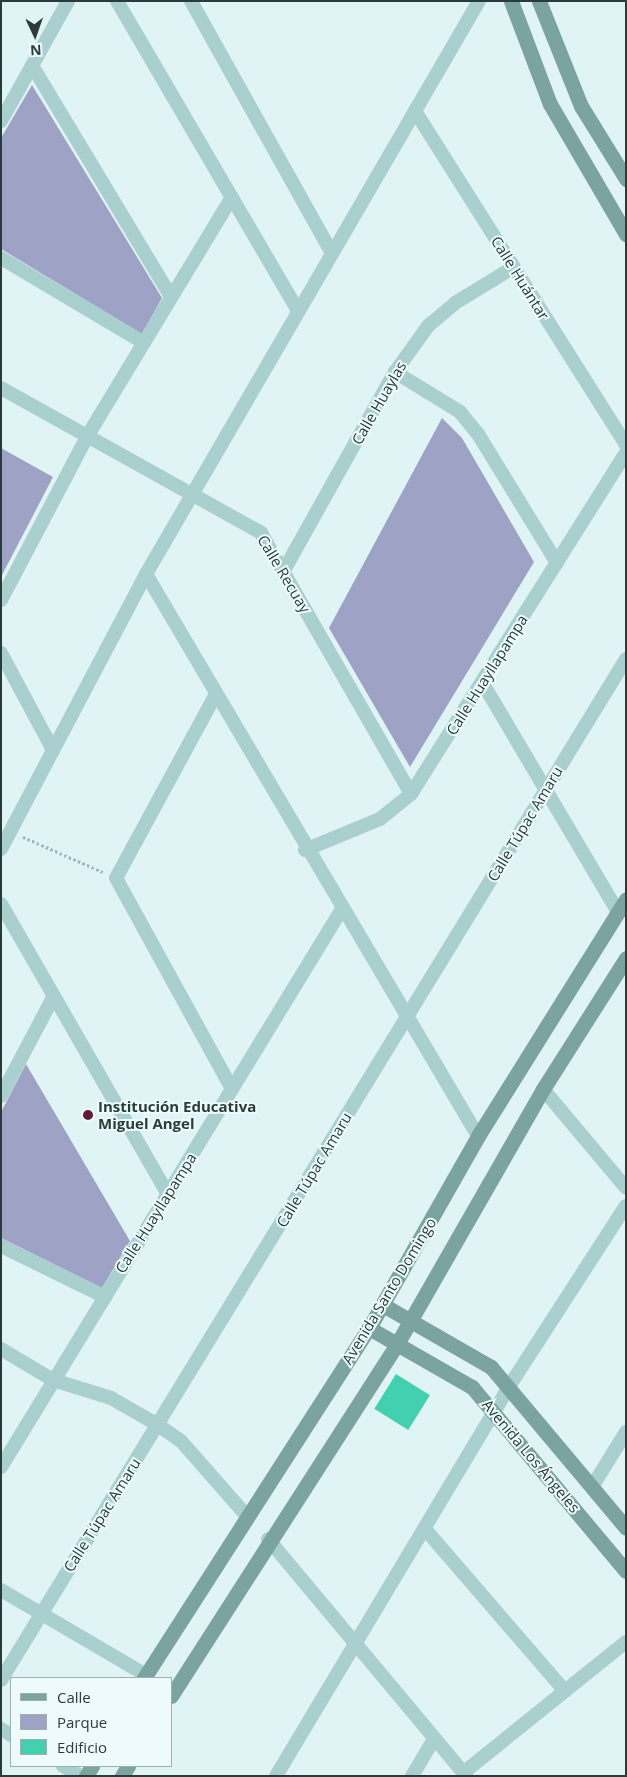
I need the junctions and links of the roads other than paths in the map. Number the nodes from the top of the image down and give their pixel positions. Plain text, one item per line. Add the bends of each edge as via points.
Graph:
1 (68, 1) edge
2 (117, 1) edge
3 (191, 1) edge
4 (479, 1) edge
5 (511, 1) edge
6 (539, 1) edge
7 (33, 67) junction
8 (415, 111) junction
9 (1, 121) edge
10 (626, 179) edge
11 (232, 198) junction
12 (626, 234) edge
13 (332, 254) junction
14 (1, 258) edge
15 (514, 268) junction
16 (172, 297) junction
17 (297, 309) junction
18 (144, 343) junction
19 (395, 372) junction
20 (1, 388) edge
21 (88, 435) junction
22 (626, 445) edge
23 (626, 453) edge
24 (193, 492) junction
25 (557, 563) junction
26 (283, 572) junction
27 (146, 574) junction
28 (1, 600) edge
29 (1, 653) edge
30 (626, 659) edge
31 (482, 682) junction
32 (216, 694) junction
33 (53, 750) junction
34 (544, 793) junction
35 (411, 794) junction
36 (1, 849) edge
37 (305, 850) junction
38 (626, 899) edge
39 (1, 904) edge
40 (342, 909) junction
41 (618, 912) junction
42 (626, 958) edge
43 (54, 996) junction
44 (406, 1018) junction
45 (232, 1089) junction
46 (543, 1089) junction
47 (1, 1096) edge
48 (478, 1136) junction
49 (623, 1178) edge
50 (168, 1195) junction
51 (626, 1206) edge
52 (1, 1246) edge
53 (105, 1297) junction
54 (383, 1305) junction
55 (411, 1320) junction
56 (370, 1328) junction
57 (397, 1344) junction
58 (1, 1349) edge
59 (53, 1380) junction
60 (510, 1385) junction
61 (496, 1411) junction
62 (158, 1425) junction
63 (626, 1432) edge
64 (1, 1467) edge
65 (592, 1487) junction
66 (246, 1514) junction
67 (626, 1528) edge
68 (425, 1529) junction
69 (268, 1539) junction
70 (626, 1571) edge
71 (1, 1590) edge
72 (42, 1614) junction
73 (626, 1642) edge
74 (357, 1644) junction
75 (145, 1677) edge
76 (1, 1680) edge
77 (565, 1691) junction
78 (172, 1694) edge
79 (434, 1739) junction
80 (65, 1767) edge
81 (464, 1774) edge
82 (80, 1776) edge
83 (276, 1776) edge
84 (412, 1776) edge

1 - 7 street
2 - 11 street
3 - 13 street
4 - 8 street
5 - 12 street via 550,104
6 - 10 street via 581,106
7 - 9 street
7 - 16 street
8 - 13 street
8 - 15 street, Calle Huántar
11 - 16 street
11 - 17 street
13 - 17 street
14 - 18 street
15 - 19 street, Calle Huaylas via 455,302 428,326
15 - 22 street, Calle Huántar
16 - 18 street
17 - 24 street
18 - 21 street
19 - 25 street via 460,412 478,434
19 - 26 street, Calle Huaylas
20 - 21 street, Calle Recuay
21 - 24 street, Calle Recuay
21 - 28 street
23 - 25 street, Calle Huayllapampa
24 - 26 street, Calle Recuay via 261,533
24 - 27 street
25 - 31 street, Calle Huayllapampa
26 - 35 street, Calle Recuay
27 - 32 street
27 - 33 street
29 - 33 street
30 - 34 street, Calle Túpac Amaru
31 - 34 street
31 - 35 street, Calle Huayllapampa
32 - 37 street
32 - 45 street via 116,878
33 - 36 street
34 - 41 street
34 - 44 street, Calle Túpac Amaru
35 - 37 street, Calle Huayllapampa via 380,819
37 - 40 street
38 - 41 street, Avenida Santo Domingo
39 - 43 street
40 - 44 street
40 - 45 street, Calle Huayllapampa
41 - 48 street, Avenida Santo Domingo
42 - 46 street
43 - 47 street
43 - 50 street
44 - 48 street
44 - 62 street, Calle Túpac Amaru
45 - 50 street, Calle Huayllapampa
46 - 49 street
46 - 55 street
48 - 54 street, Avenida Santo Domingo
50 - 53 street, Calle Huayllapampa
51 - 60 street
52 - 53 street
53 - 59 street, Calle Huayllapampa
54 - 55 street, Avenida Los Ángeles
54 - 56 street, Avenida Santo Domingo
55 - 57 street
55 - 60 street, Avenida Los Ángeles via 491,1367
56 - 57 street, Avenida Los Ángeles
56 - 66 street, Avenida Santo Domingo
57 - 61 street, Avenida Los Ángeles via 472,1387
57 - 69 street
58 - 59 street
59 - 62 street via 112,1398
59 - 64 street, Calle Huayllapampa
60 - 61 street
60 - 65 street, Avenida Los Ángeles
61 - 68 street
61 - 70 street, Avenida Los Ángeles
62 - 66 street via 181,1441
62 - 72 street, Calle Túpac Amaru
63 - 65 street
65 - 67 street, Avenida Los Ángeles
66 - 75 street, Avenida Santo Domingo
68 - 74 street
68 - 77 street
69 - 74 street
69 - 78 street
71 - 72 street
72 - 75 street
72 - 76 street, Calle Túpac Amaru
73 - 77 street
74 - 79 street
74 - 83 street
77 - 81 street
79 - 81 street
79 - 84 street
80 - 82 street

